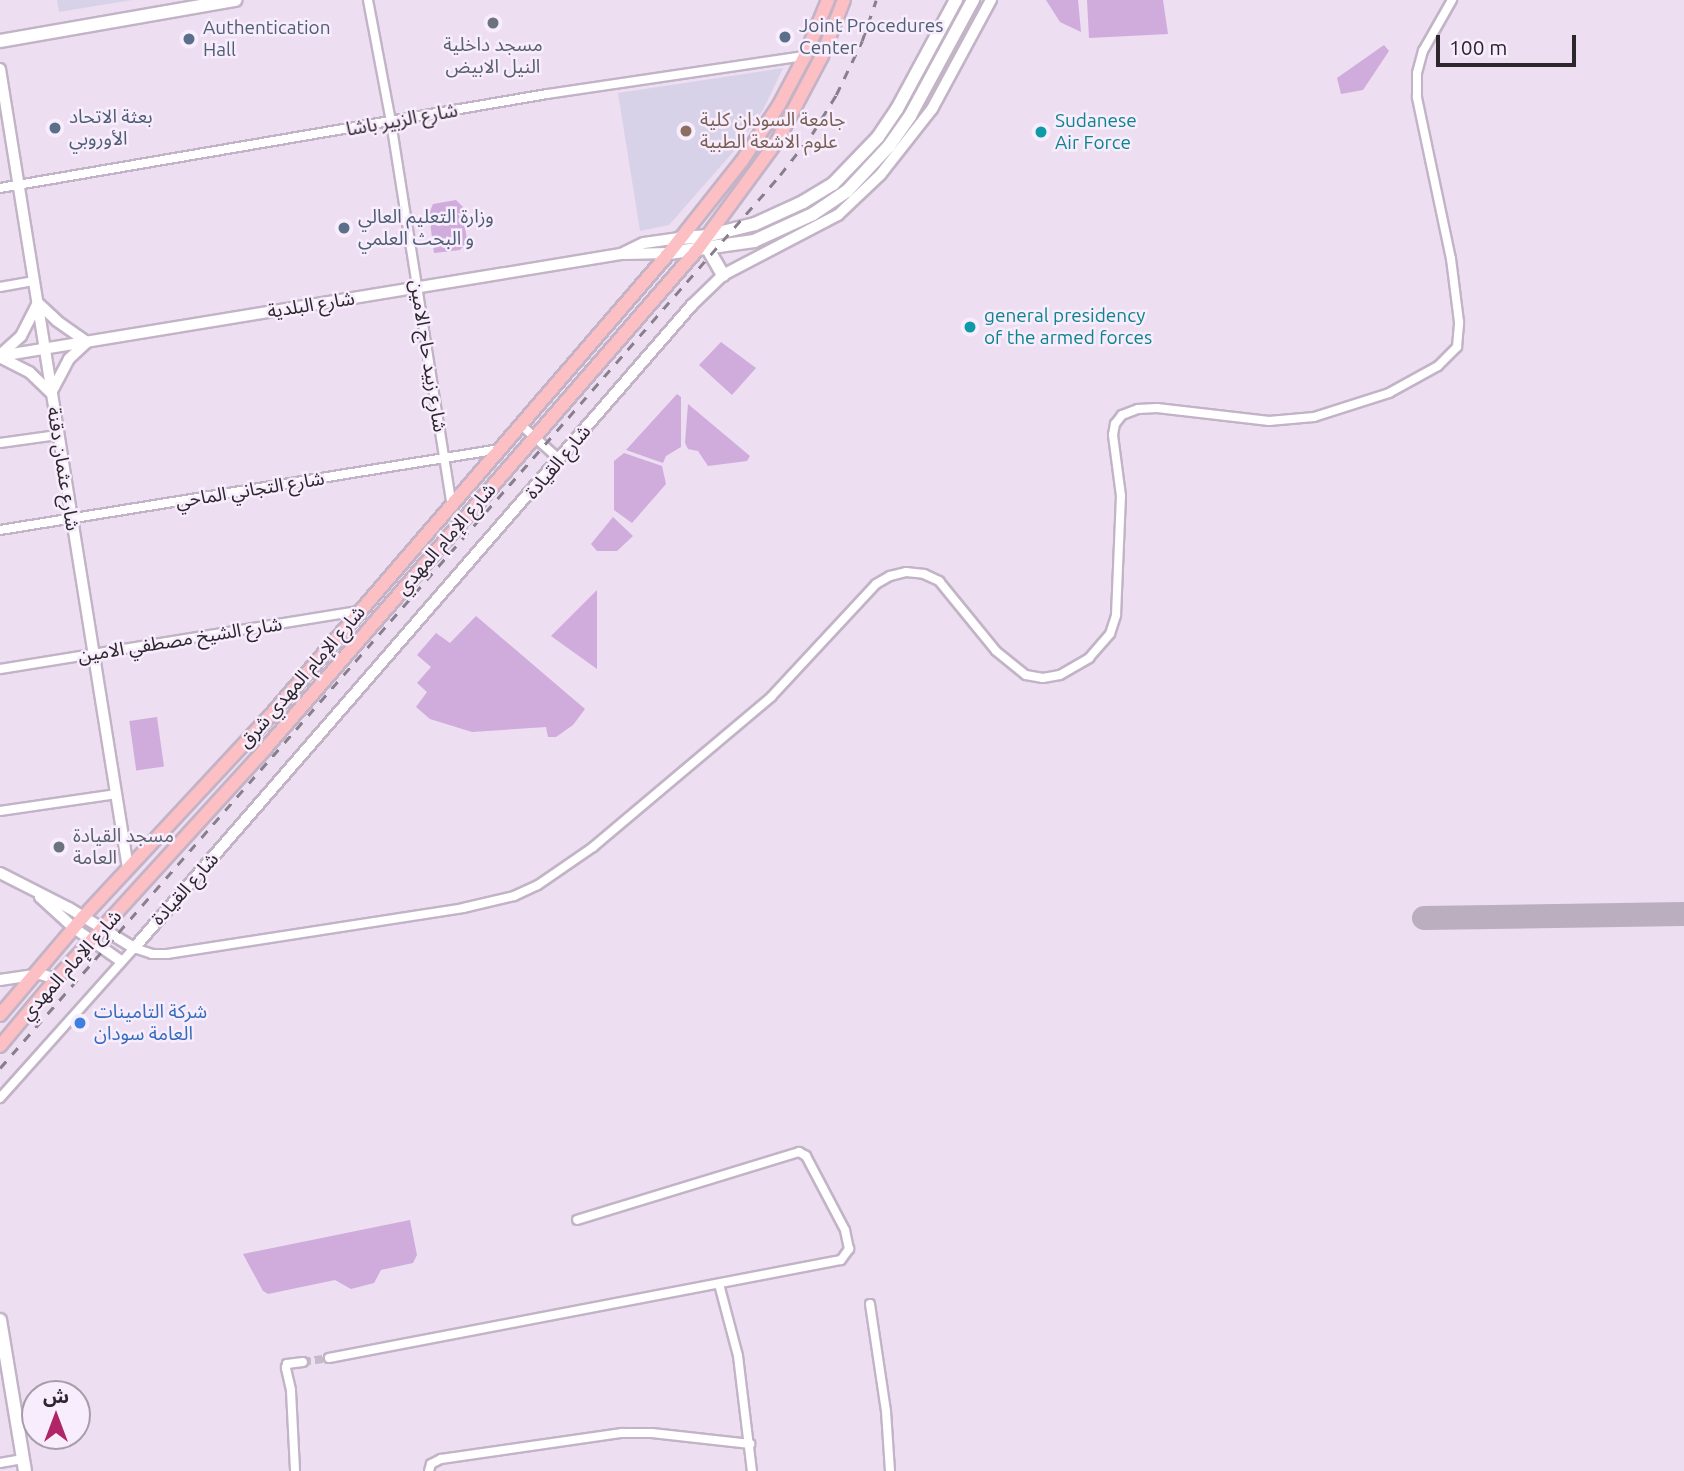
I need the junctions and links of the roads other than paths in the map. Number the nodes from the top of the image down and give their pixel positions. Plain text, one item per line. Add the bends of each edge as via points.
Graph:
1 (234, 0) edge
2 (368, 0) edge
3 (828, 0) edge
4 (844, 0) edge
5 (957, 0) edge
6 (973, 0) edge
7 (991, 0) edge
8 (1452, 0) edge
9 (0, 41) edge
10 (806, 56) junction
11 (0, 69) edge
12 (391, 122) junction
13 (18, 186) junction
14 (0, 188) edge
15 (680, 238) junction
16 (704, 245) junction
17 (669, 253) junction
18 (621, 254) junction
19 (723, 275) junction
20 (34, 281) junction
21 (0, 287) edge
22 (417, 288) junction
23 (38, 303) junction
24 (88, 342) junction
25 (44, 349) junction
26 (0, 356) edge
27 (51, 393) junction
28 (521, 425) junction
29 (57, 435) junction
30 (534, 437) junction
31 (0, 443) edge
32 (500, 449) junction
33 (445, 458) junction
34 (559, 459) junction
35 (452, 505) junction
36 (72, 518) junction
37 (0, 530) edge
38 (360, 611) junction
39 (93, 653) junction
40 (0, 669) edge
41 (117, 794) junction
42 (0, 811) edge
43 (128, 868) junction
44 (0, 873) edge
45 (35, 892) junction
46 (83, 917) junction
47 (74, 928) junction
48 (103, 929) junction
49 (92, 940) junction
50 (134, 948) junction
51 (121, 961) junction
52 (33, 975) junction
53 (56, 979) junction
54 (0, 980) edge
55 (0, 1014) edge
56 (0, 1046) edge
57 (0, 1098) edge
58 (577, 1220) dead end
59 (719, 1284) junction
60 (870, 1304) dead end
61 (0, 1320) edge
62 (329, 1358) tunnel mouth
63 (303, 1362) dead end
64 (750, 1444) junction
65 (0, 1463) edge
66 (24, 1465) edge
67 (295, 1471) edge
68 (429, 1471) edge
69 (752, 1471) edge
70 (890, 1471) edge

1 - 9 main road
2 - 12 street, شارع زبيد حاج الامين
3 - 10 main road
4 - 16 main road, شارع الإمام المهدي via 822,56 777,141
5 - 16 main road via 897,109 878,137 833,184 775,216
6 - 16 main road via 910,116 847,191 776,233 745,243
7 - 19 street, شارع القيادة via 925,119 861,196 830,220
8 - 50 street via 1423,51 1417,97 1451,259 1459,322 1457,347 1438,366 1389,393 1314,417 1269,421 1157,408 1122,415 1113,435 1121,496 1116,615 1111,634 1088,658 1060,675 1026,675 996,651 939,581 915,573 890,576 876,584 771,697 593,847 538,885 463,908 167,954
10 - 12 street, شارع الزبير باشا
10 - 15 main road via 742,160
11 - 13 street, شارع عثمان دقنة
12 - 13 street, شارع الزبير باشا
12 - 22 street, شارع زبيد حاج الامين
13 - 14 street, شارع الزبير باشا
13 - 20 street, شارع عثمان دقنة
15 - 16 main road
15 - 17 main road, شارع الإمام المهدي شرق
15 - 18 street via 644,243
16 - 17 main road
16 - 19 main road
16 - 30 main road, شارع الإمام المهدي
17 - 18 street
17 - 28 main road, شارع الإمام المهدي شرق
18 - 22 street, شارع البلدية
19 - 34 street, شارع القيادة
20 - 21 street
20 - 23 street, شارع عثمان دقنة
22 - 24 street, شارع البلدية
22 - 33 street, شارع زبيد حاج الامين
23 - 24 street
23 - 25 street, شارع عثمان دقنة
23 - 26 street via 21,336
24 - 25 street, شارع البلدية
24 - 27 street via 69,359
25 - 26 street, شارع البلدية
25 - 27 street, شارع عثمان دقنة
26 - 27 street via 29,372
27 - 29 street, شارع عثمان دقنة
28 - 30 street
28 - 32 main road, شارع الإمام المهدي شرق
29 - 31 street
29 - 36 street, شارع عثمان دقنة
30 - 34 street
30 - 48 main road, شارع الإمام المهدي
32 - 33 street, شارع التجاني الماحي
32 - 35 main road, شارع الإمام المهدي شرق
33 - 35 street, شارع زبيد حاج الامين
33 - 36 street, شارع التجاني الماحي
34 - 50 street, شارع القيادة
35 - 38 main road, شارع الإمام المهدي شرق
36 - 37 street, شارع التجاني الماحي
36 - 39 street, شارع عثمان دقنة
38 - 39 street, شارع الشيخ مصطفي الامين
38 - 43 main road, شارع الإمام المهدي شرق via 270,716
39 - 40 street, شارع الشيخ مصطفي الامين
39 - 41 street, شارع عثمان دقنة
41 - 42 street
41 - 43 street, شارع عثمان دقنة
43 - 46 main road, شارع الإمام المهدي شرق
44 - 45 street
45 - 46 street
45 - 47 street
46 - 47 main road, شارع الإمام المهدي شرق
46 - 48 street
47 - 49 street
47 - 52 main road, شارع الإمام المهدي شرق
48 - 49 main road, شارع الإمام المهدي
48 - 50 street
49 - 51 street
49 - 53 main road, شارع الإمام المهدي
50 - 51 street
51 - 57 street
52 - 53 street
52 - 54 street
52 - 55 main road, شارع الإمام المهدي شرق
53 - 56 main road, شارع الإمام المهدي
58 - 59 street via 799,1152 806,1156 845,1230 846,1256
59 - 62 street
59 - 64 street via 738,1356
60 - 70 street
61 - 66 main road
63 - 67 street via 286,1368
64 - 68 street via 622,1433 441,1459 431,1464
64 - 69 street
65 - 66 street

